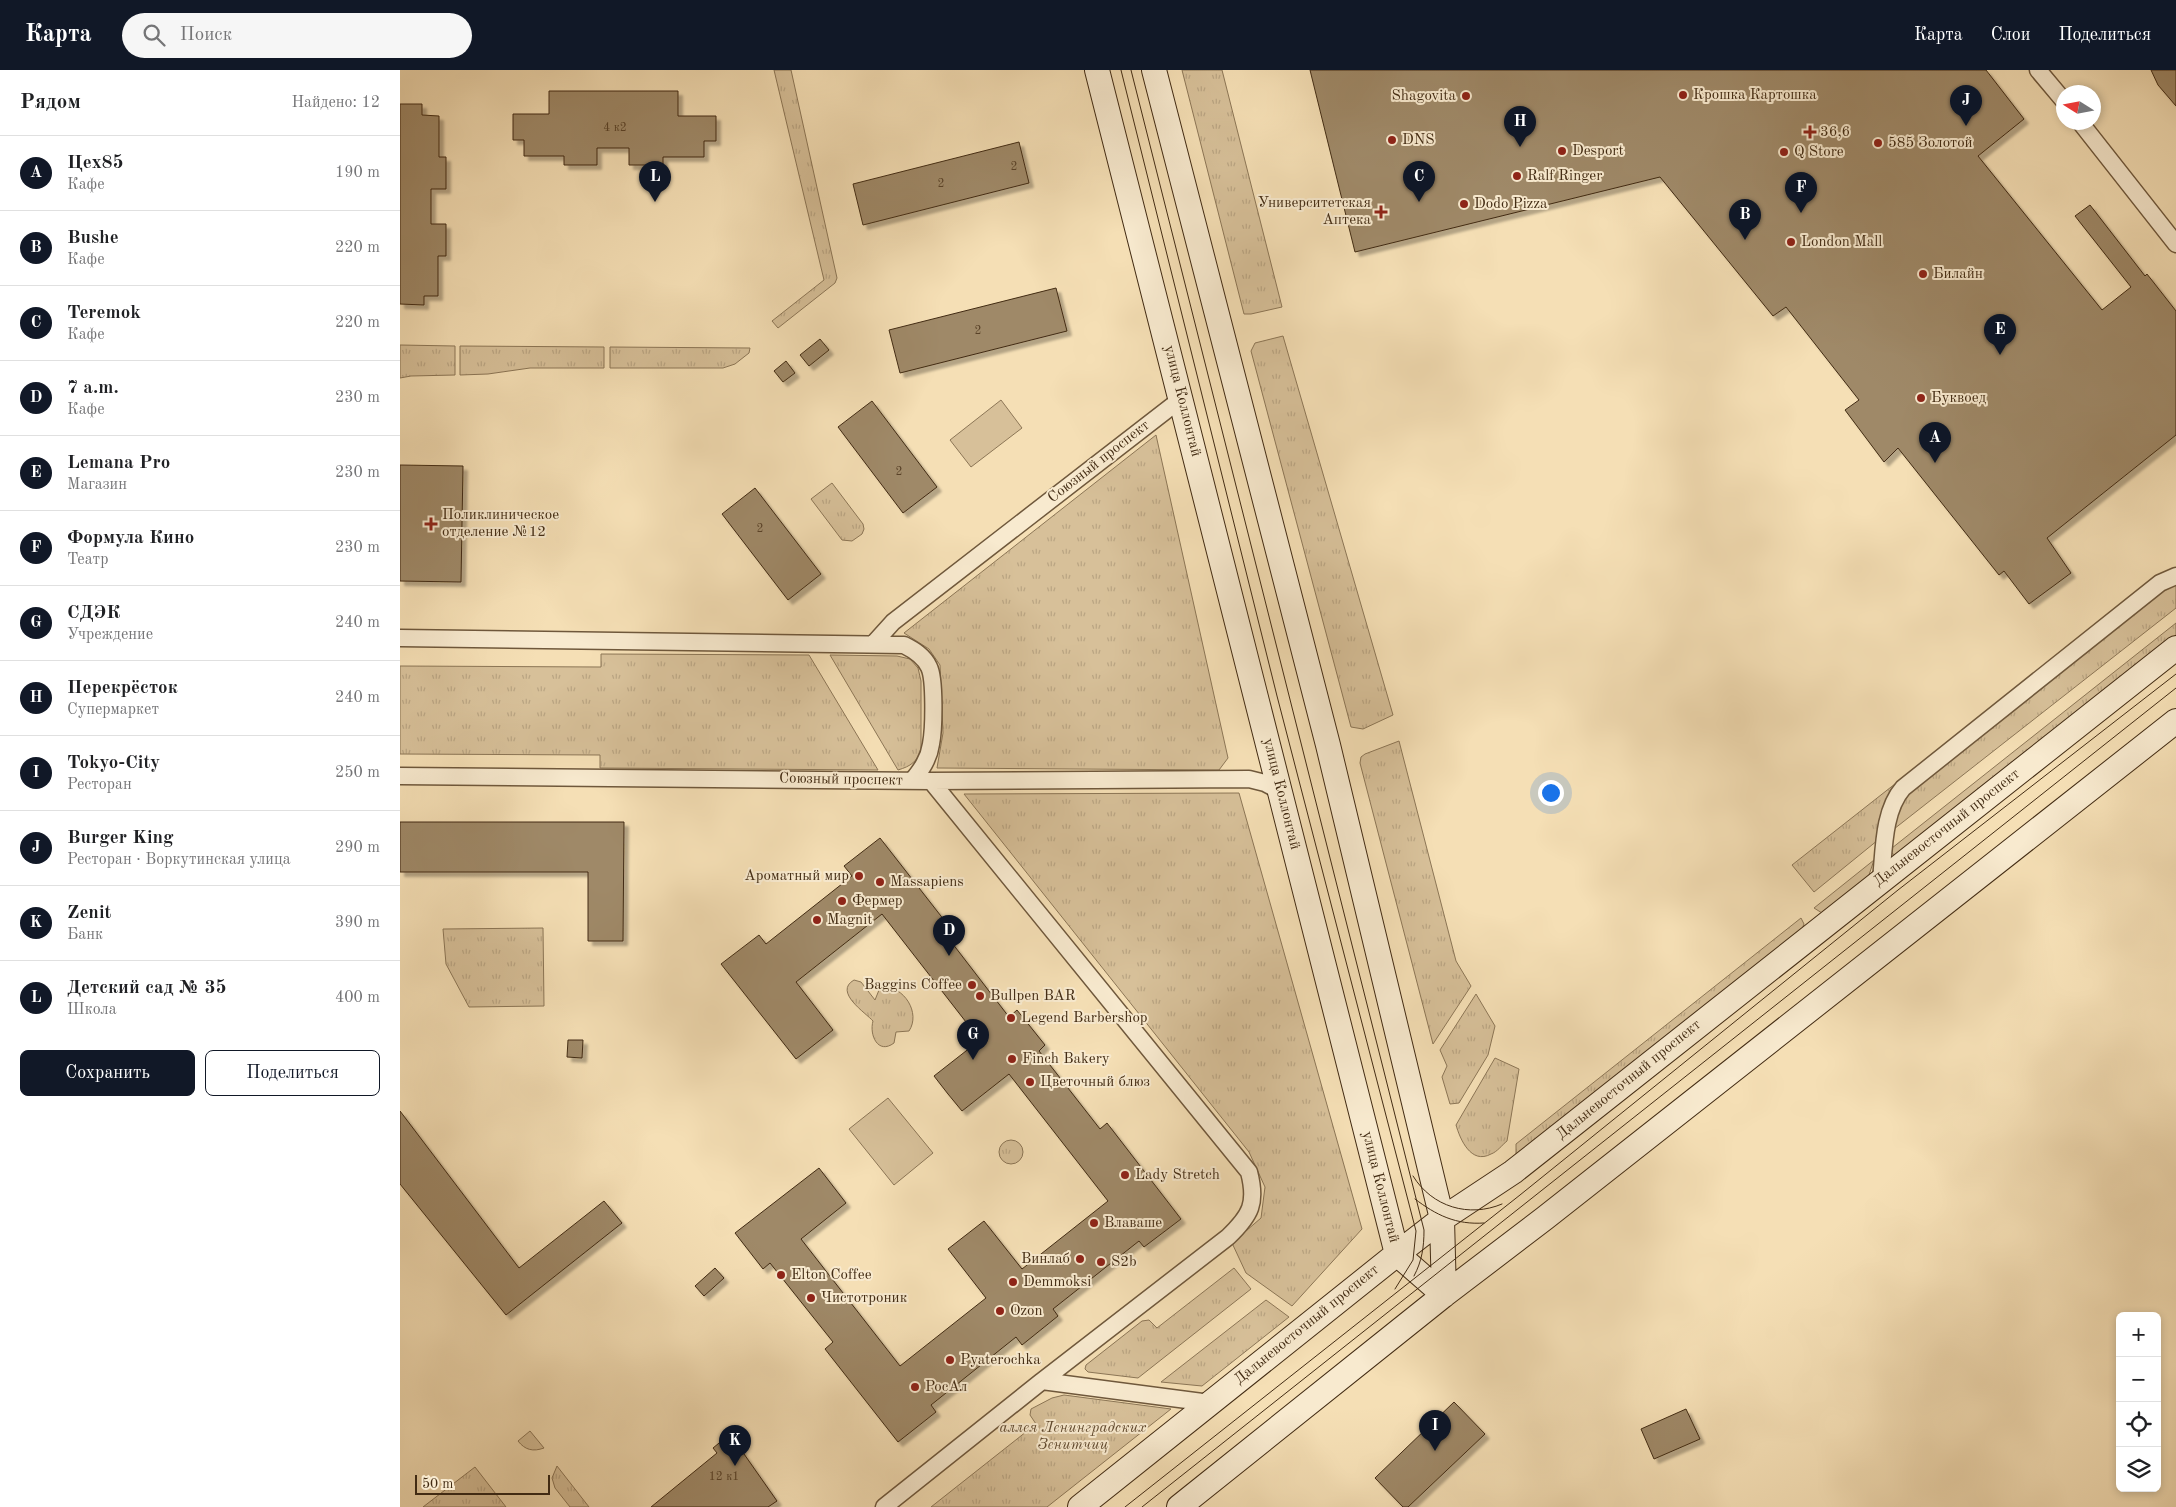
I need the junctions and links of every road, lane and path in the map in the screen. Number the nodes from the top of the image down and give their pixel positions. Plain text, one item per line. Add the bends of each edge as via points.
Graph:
1 (1097, 70) edge
2 (1154, 70) edge
3 (2038, 70) edge
4 (2056, 91) edge
5 (2086, 130) edge
6 (2176, 244) edge
7 (1181, 399) junction
8 (2176, 576) edge
9 (400, 638) edge
10 (874, 643) junction
11 (2176, 648) edge
12 (2176, 721) edge
13 (400, 776) edge
14 (912, 781) junction
15 (931, 781) junction
16 (1280, 791) junction
17 (1881, 880) junction
18 (1442, 1219) junction
19 (1397, 1254) junction
20 (1444, 1295) junction
21 (1042, 1381) junction
22 (1210, 1403) junction
23 (884, 1507) edge
24 (1080, 1507) edge
25 (1179, 1507) edge

1 - 7 main road, улица Коллонтай
2 - 18 main road via 1326,735
3 - 4 street
5 - 6 street
7 - 10 street, Союзный проспект via 894,622
7 - 16 main road, улица Коллонтай
8 - 17 street via 2160,584 1903,788 1892,805
9 - 10 street
10 - 14 street via 904,644 918,652 933,677 931,744 924,767
11 - 17 main road, Дальневосточный проспект
12 - 20 main road
13 - 14 street, Союзный проспект
14 - 15 street, Союзный проспект
15 - 16 street, Союзный проспект via 1249,779
15 - 21 street via 1249,1172 1253,1186 1249,1214 1242,1224
16 - 19 main road, улица Коллонтай
17 - 18 main road, Дальневосточный проспект via 1513,1172
18 - 19 main road, Дальневосточный проспект
18 - 20 main road
19 - 20 main road, улица Коллонтай
19 - 22 main road, Дальневосточный проспект
20 - 25 main road
21 - 22 street
21 - 23 street
22 - 24 main road, Дальневосточный проспект

